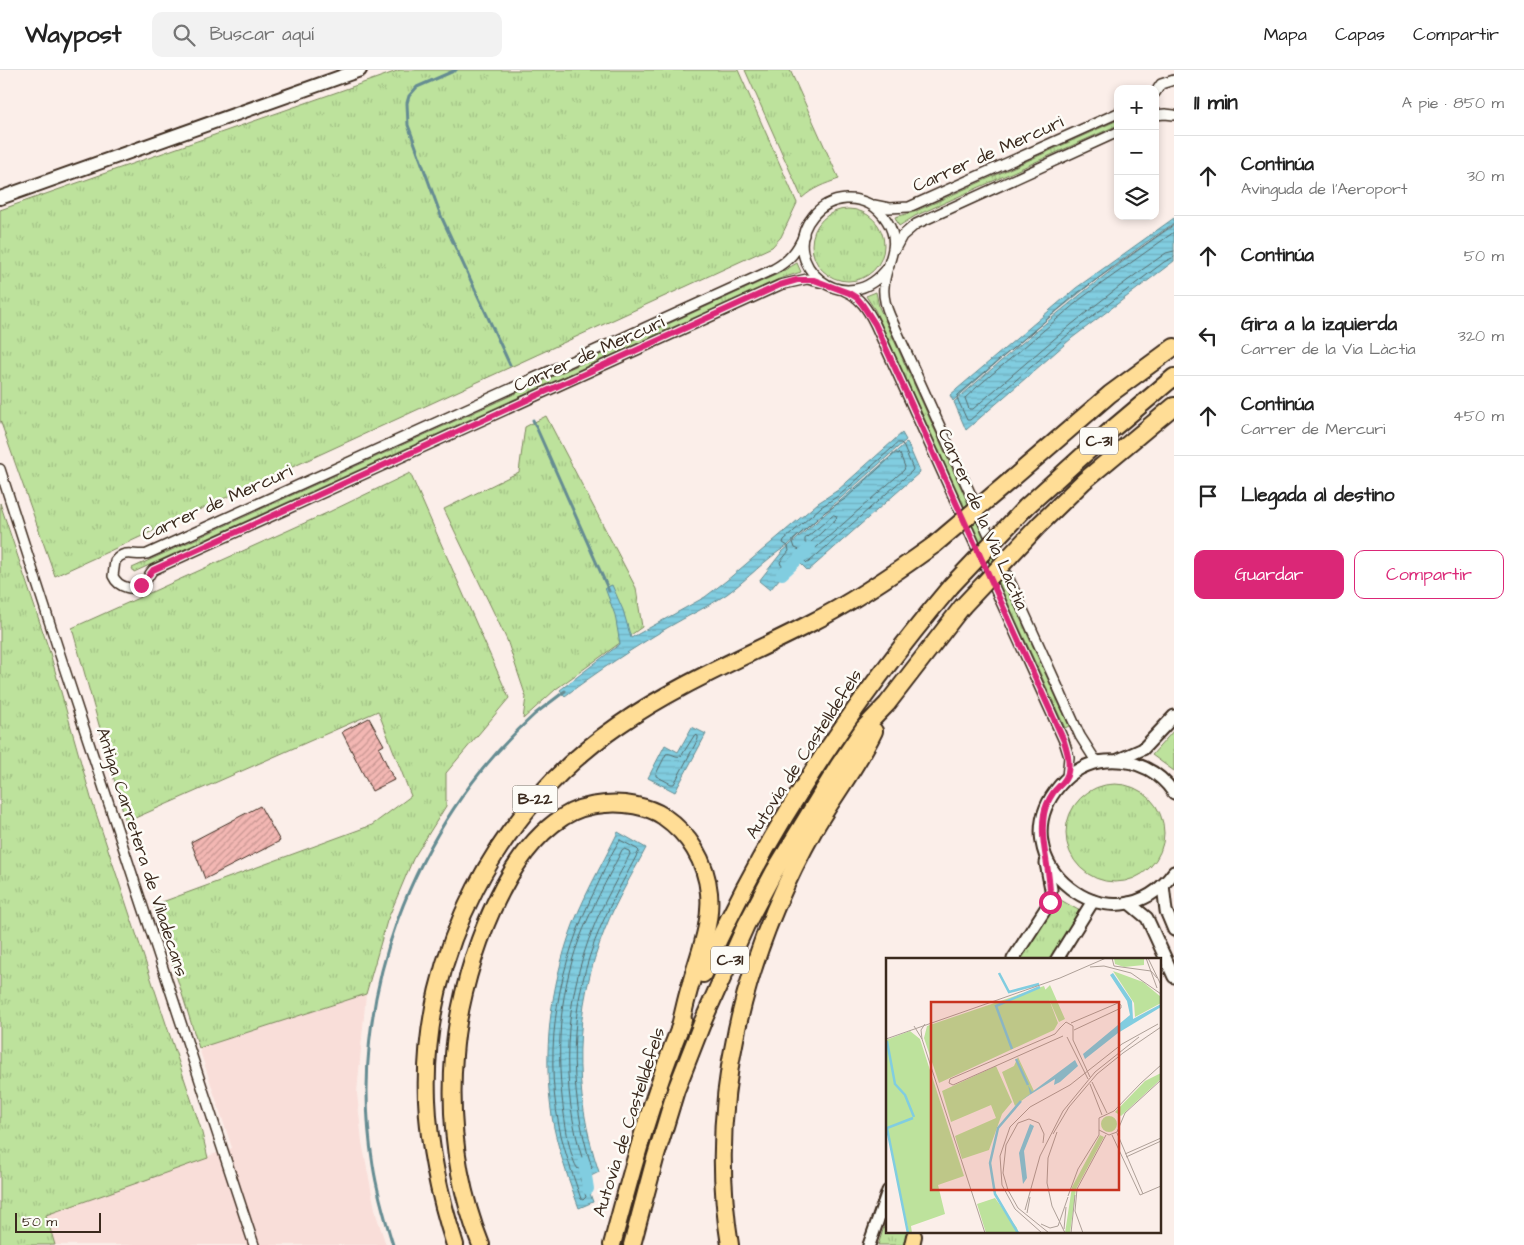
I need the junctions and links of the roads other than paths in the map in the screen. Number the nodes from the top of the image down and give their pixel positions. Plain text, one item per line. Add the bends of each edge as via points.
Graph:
1 (360, 70) edge
2 (1174, 80) edge
3 (1159, 87) edge
4 (1114, 115) edge
5 (1159, 115) edge
6 (1174, 115) edge
7 (1114, 134) edge
8 (0, 198) edge
9 (870, 204) junction
10 (804, 235) junction
11 (893, 254) junction
12 (889, 266) junction
13 (823, 282) junction
14 (840, 290) junction
15 (1174, 347) edge
16 (1174, 377) edge
17 (1174, 406) edge
18 (0, 469) edge
19 (887, 704) junction
20 (1174, 716) edge
21 (1118, 760) junction
22 (1100, 762) junction
23 (1067, 777) junction
24 (1174, 794) edge
25 (1044, 852) junction
26 (1174, 872) edge
27 (1163, 885) junction
28 (1093, 901) junction
29 (1129, 903) junction
30 (1174, 930) edge
31 (1014, 958) edge
32 (1058, 958) edge
33 (1174, 976) edge
34 (679, 1030) junction
35 (886, 1197) edge
36 (254, 1245) edge
37 (455, 1245) edge
38 (481, 1245) edge
39 (612, 1245) edge
40 (632, 1245) edge
41 (730, 1245) edge
42 (869, 1245) edge

1 - 8 main road
2 - 3 street
4 - 9 street, Carrer de Mercuri via 909,207 889,208
5 - 6 street
7 - 11 street, Carrer de Mercuri via 916,224 902,236
9 - 10 street via 854,199 829,203 810,219
9 - 11 street via 891,228
10 - 13 street via 805,261
10 - 13 street, Carrer de Mercuri via 796,252 774,269 147,554 124,554 115,561 113,576 119,585 137,588 153,570 780,285 807,279
11 - 12 street
12 - 14 street via 868,286
12 - 22 street, Carrer de la Via Làctia via 884,296 890,316 1080,736
13 - 14 street
14 - 23 street, Carrer de la Via Làctia via 857,298 875,324 1064,741 1068,757
15 - 37 highway, B-22, bridge via 1110,394 934,545 898,571 809,624 694,680 620,724 566,767 516,822 494,854 456,930 430,1030 426,1100 430,1135 435,1173
16 - 34 highway, Autovia de Castelldefels / C-31, bridge via 1026,507 906,639 861,699 788,809 708,961
17 - 19 highway, Autovia de Castelldefels / C-31, bridge via 1040,524 962,607
18 - 36 street, Antiga Carretera de Viladecans
19 - 40 highway, Autovia de Castelldefels / C-31 via 864,728 824,790 774,872 726,968 676,1090
19 - 41 highway via 791,875 766,927 742,1000 733,1042 724,1118 724,1197
20 - 21 street via 1143,749
21 - 22 street
21 - 24 street via 1136,763 1154,772
22 - 23 street
23 - 25 street via 1052,795 1044,812
25 - 28 street via 1053,872 1067,887
25 - 31 street via 1051,888 1050,902
26 - 27 street
27 - 29 street via 1146,897
27 - 30 street via 1166,911
28 - 29 street
28 - 32 street
29 - 33 street via 1147,918
34 - 38 highway via 709,911 709,894 699,857 677,826 658,813 641,807 613,803 595,805 564,816 534,842 499,897 470,965 460,1008 454,1054 454,1135 459,1172
34 - 39 highway, Autovia de Castelldefels / C-31 via 636,1154
35 - 42 street

